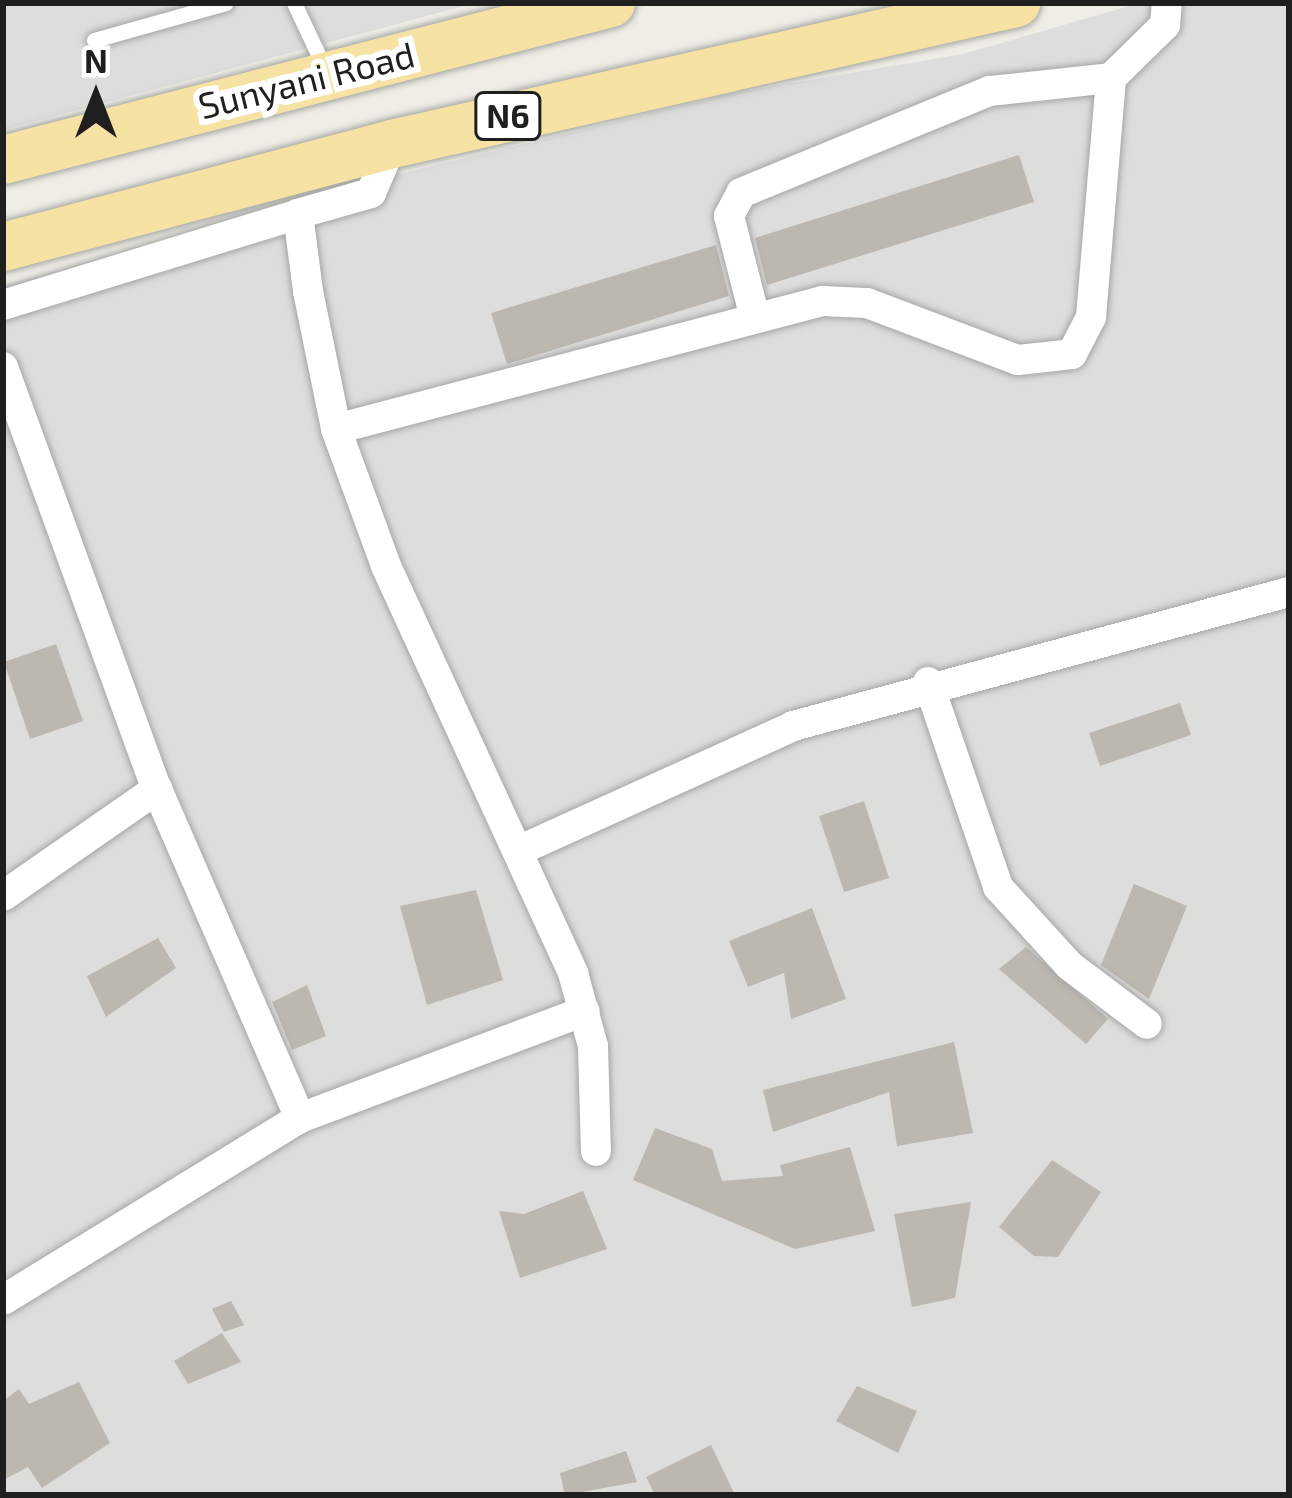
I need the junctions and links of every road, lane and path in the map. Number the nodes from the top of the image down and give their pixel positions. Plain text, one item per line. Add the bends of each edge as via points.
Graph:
1 (226, 3) edge
2 (294, 3) edge
3 (611, 3) edge
4 (1016, 3) edge
5 (1166, 3) edge
6 (94, 40) dead end
7 (327, 74) junction
8 (1111, 78) junction
9 (392, 144) junction
10 (3, 160) edge
11 (298, 214) junction
12 (3, 247) edge
13 (3, 305) edge
14 (755, 318) junction
15 (3, 367) edge
16 (336, 429) junction
17 (1289, 592) edge
18 (928, 682) junction
19 (157, 789) junction
20 (518, 851) junction
21 (3, 896) edge
22 (585, 1011) junction
23 (1147, 1024) dead end
24 (300, 1118) junction
25 (596, 1151) dead end
26 (3, 1300) edge

1 - 6 lane
2 - 7 lane
3 - 7 main road, Sunyani Road / N6
4 - 9 main road, N6
5 - 8 street via 1165,26
7 - 10 main road, Sunyani Road / N6
8 - 14 street via 1052,77 979,95 741,193 729,216
8 - 14 street via 1091,316 1072,354 1018,359 846,299
9 - 11 street via 371,193
9 - 12 main road, N6
11 - 13 street
11 - 16 street
14 - 16 street
15 - 19 street
16 - 20 street via 386,566
17 - 18 street
18 - 20 street via 793,726
18 - 23 street via 998,886 1070,966
19 - 21 street
19 - 24 street
20 - 22 street
22 - 24 street
22 - 25 street
24 - 26 street

